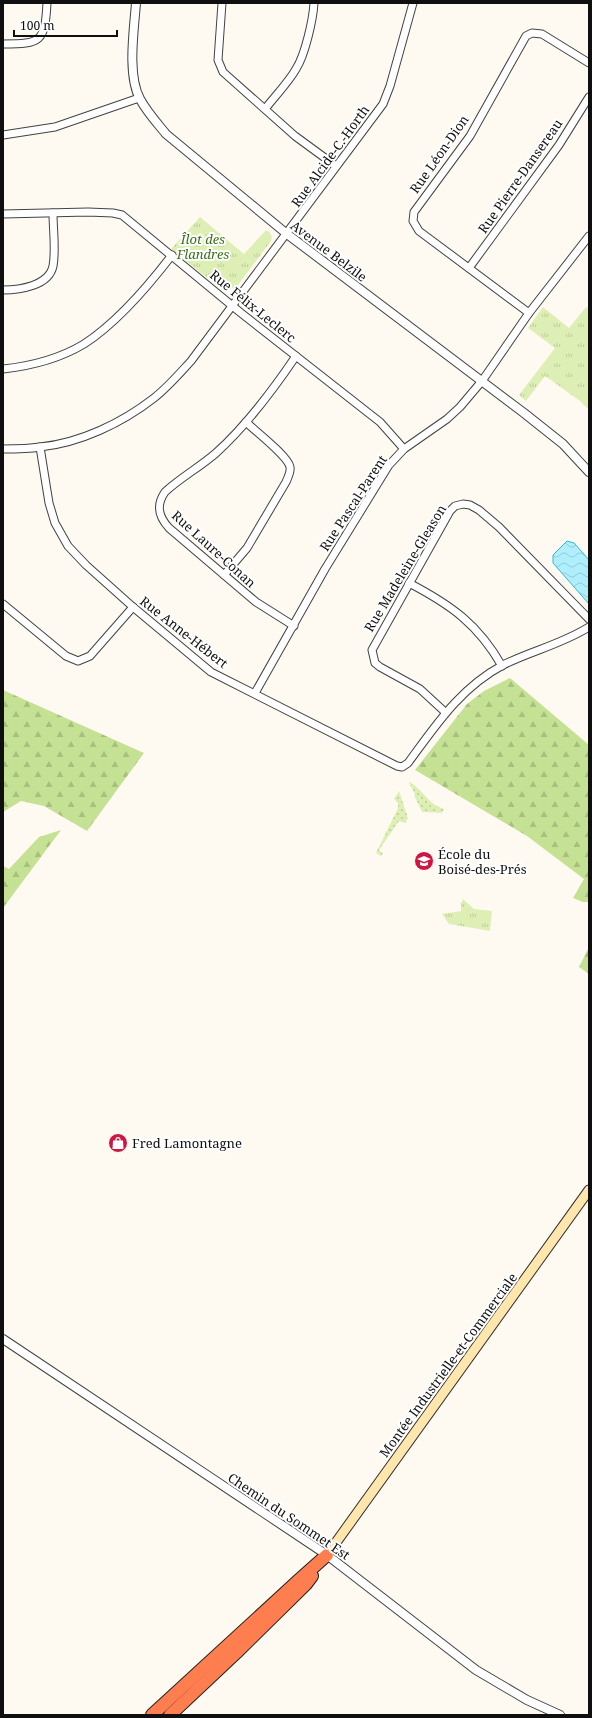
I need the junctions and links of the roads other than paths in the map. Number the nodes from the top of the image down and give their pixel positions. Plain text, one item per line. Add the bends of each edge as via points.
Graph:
1 (47, 3) edge
2 (136, 3) edge
3 (222, 3) edge
4 (314, 3) edge
5 (413, 3) edge
6 (3, 44) edge
7 (589, 63) edge
8 (589, 97) edge
9 (139, 98) junction
10 (265, 109) junction
11 (3, 135) edge
12 (336, 166) junction
13 (53, 213) junction
14 (3, 214) edge
15 (287, 234) junction
16 (589, 236) edge
17 (172, 255) junction
18 (469, 268) junction
19 (3, 290) edge
20 (233, 306) junction
21 (529, 313) junction
22 (296, 356) junction
23 (3, 369) edge
24 (482, 381) junction
25 (246, 422) junction
26 (40, 448) junction
27 (3, 449) edge
28 (404, 449) junction
29 (589, 472) edge
30 (224, 575) junction
31 (409, 583) junction
32 (3, 604) edge
33 (134, 607) junction
34 (589, 619) edge
35 (294, 626) junction
36 (589, 627) edge
37 (502, 666) junction
38 (255, 693) junction
39 (445, 712) junction
40 (589, 1190) edge
41 (3, 1339) edge
42 (327, 1555) junction
43 (152, 1715) edge
44 (170, 1715) edge
45 (560, 1715) edge

1 - 6 street via 46,26 34,42
2 - 9 street, Avenue Belzile via 133,54
3 - 10 street via 218,60 228,77
4 - 10 street via 313,17 299,64
5 - 12 street, Rue Alcide-C.-Horth via 383,104
7 - 18 street, Rue Léon-Dion via 542,34 532,33 526,36 470,136 415,210 414,221 419,231
8 - 18 street, Rue Pierre-Dansereau via 559,145
9 - 11 street via 55,127
9 - 15 street, Avenue Belzile via 166,134
10 - 12 street via 295,136
12 - 15 street, Rue Alcide-C.-Horth
13 - 14 street, Rue Félix-Leclerc
13 - 17 street, Rue Félix-Leclerc via 100,212 122,215
13 - 19 street via 53,268 44,280 31,286
15 - 20 street, Rue Alcide-C.-Horth
15 - 24 street, Avenue Belzile
16 - 21 street, Rue Pascal-Parent
17 - 20 street, Rue Félix-Leclerc
17 - 23 street via 121,313 84,344 37,364
18 - 21 street, Rue Léon-Dion
20 - 22 street, Rue Félix-Leclerc
20 - 26 street, Rue Alcide-C.-Horth via 191,361 153,398 125,417 95,432
21 - 24 street, Rue Pascal-Parent
22 - 25 street, Rue Laure-Conan
22 - 28 street, Rue Félix-Leclerc via 380,422
24 - 28 street, Rue Pascal-Parent via 455,413
24 - 29 street, Avenue Belzile via 563,444
25 - 30 street via 286,458 290,472 247,548
25 - 30 street, Rue Laure-Conan via 216,453 165,492 159,503 160,515 165,524
26 - 27 street, Rue Alcide-C.-Horth
26 - 33 street, Rue Anne-Hébert via 50,509 63,539 86,565
28 - 35 street, Rue Pascal-Parent via 389,465
30 - 35 street, Rue Laure-Conan via 260,606
31 - 34 street, Rue Madeleine-Gleason via 450,511 455,506 470,504 495,523
31 - 37 street via 462,615 485,639
31 - 39 street, Rue Madeleine-Gleason via 374,645 372,657 380,667 420,689
32 - 33 street via 66,656 78,661 90,656
33 - 38 street, Rue Anne-Hébert via 211,672
35 - 38 street, Rue Pascal-Parent
36 - 37 street via 563,641
37 - 39 street via 484,676
38 - 39 street, Rue Anne-Hébert via 400,767 408,763
40 - 42 main road, Montée Industrielle-et-Commerciale
41 - 42 street, Chemin du Sommet Est
42 - 43 highway
42 - 44 highway via 306,1584
42 - 45 street, Chemin du Sommet Est via 476,1670 527,1700

